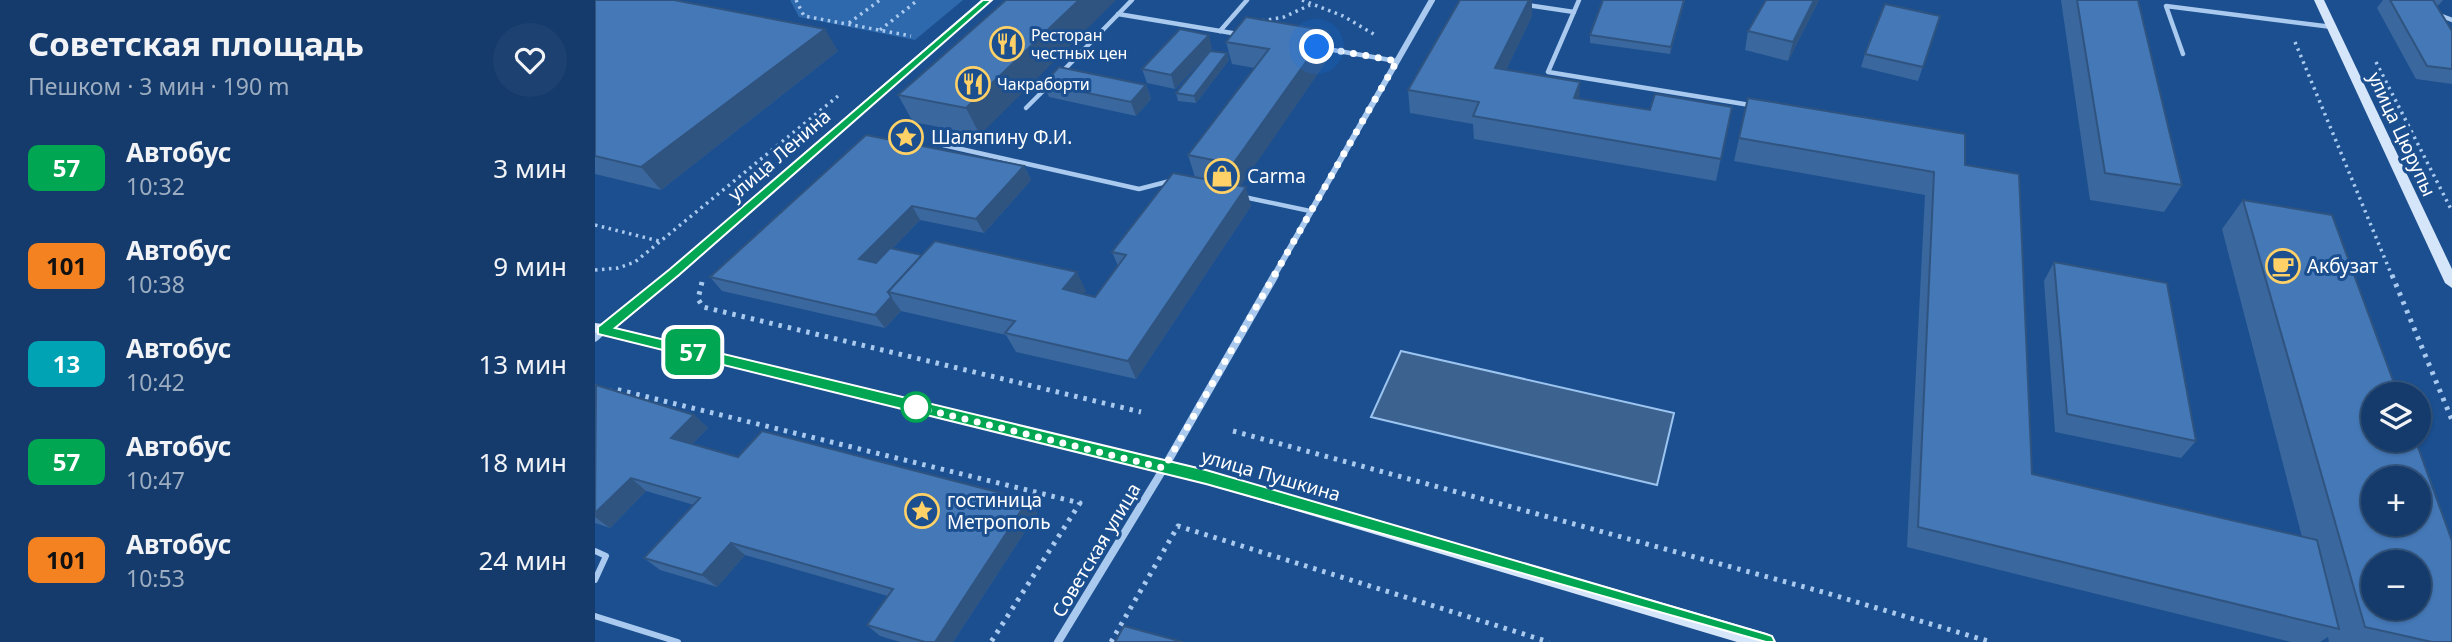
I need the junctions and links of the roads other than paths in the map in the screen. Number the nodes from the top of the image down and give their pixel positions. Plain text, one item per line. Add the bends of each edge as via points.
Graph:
1 (987, 0) edge
2 (1132, 0) edge
3 (1247, 0) edge
4 (1432, 0) edge
5 (1579, 0) edge
6 (2319, 0) edge
7 (1520, 4) edge
8 (2426, 10) edge
9 (1574, 12) junction
10 (1118, 14) junction
11 (2452, 20) edge
12 (2332, 27) junction
13 (1220, 31) junction
14 (1246, 36) edge
15 (1326, 49) edge
16 (2183, 54) dead end
17 (1397, 61) junction
18 (1763, 107) edge
19 (1026, 108) dead end
20 (943, 145) dead end
21 (1182, 184) edge
22 (1237, 196) edge
23 (1310, 211) junction
24 (2452, 283) edge
25 (598, 332) edge
26 (1164, 468) junction
27 (595, 551) edge
28 (595, 580) edge
29 (595, 616) edge
30 (678, 642) edge
31 (1058, 642) edge
32 (1766, 642) edge

1 - 25 main road, улица Ленина via 675,272
2 - 10 lane
3 - 13 lane
4 - 17 street, Советская улица
5 - 9 lane
6 - 12 main road, улица Цюрупы
7 - 9 lane
8 - 11 lane
9 - 18 lane via 1548,72
10 - 13 lane
10 - 19 lane
12 - 16 lane via 2166,6
12 - 24 main road, улица Цюрупы
13 - 14 lane
15 - 17 lane
17 - 23 street, Советская улица
20 - 21 lane via 1139,189 1169,181
22 - 23 lane
23 - 26 street, Советская улица
25 - 26 main road, улица Пушкина
26 - 31 street, Советская улица
26 - 32 main road, улица Пушкина
27 - 28 lane via 606,556
29 - 30 lane

